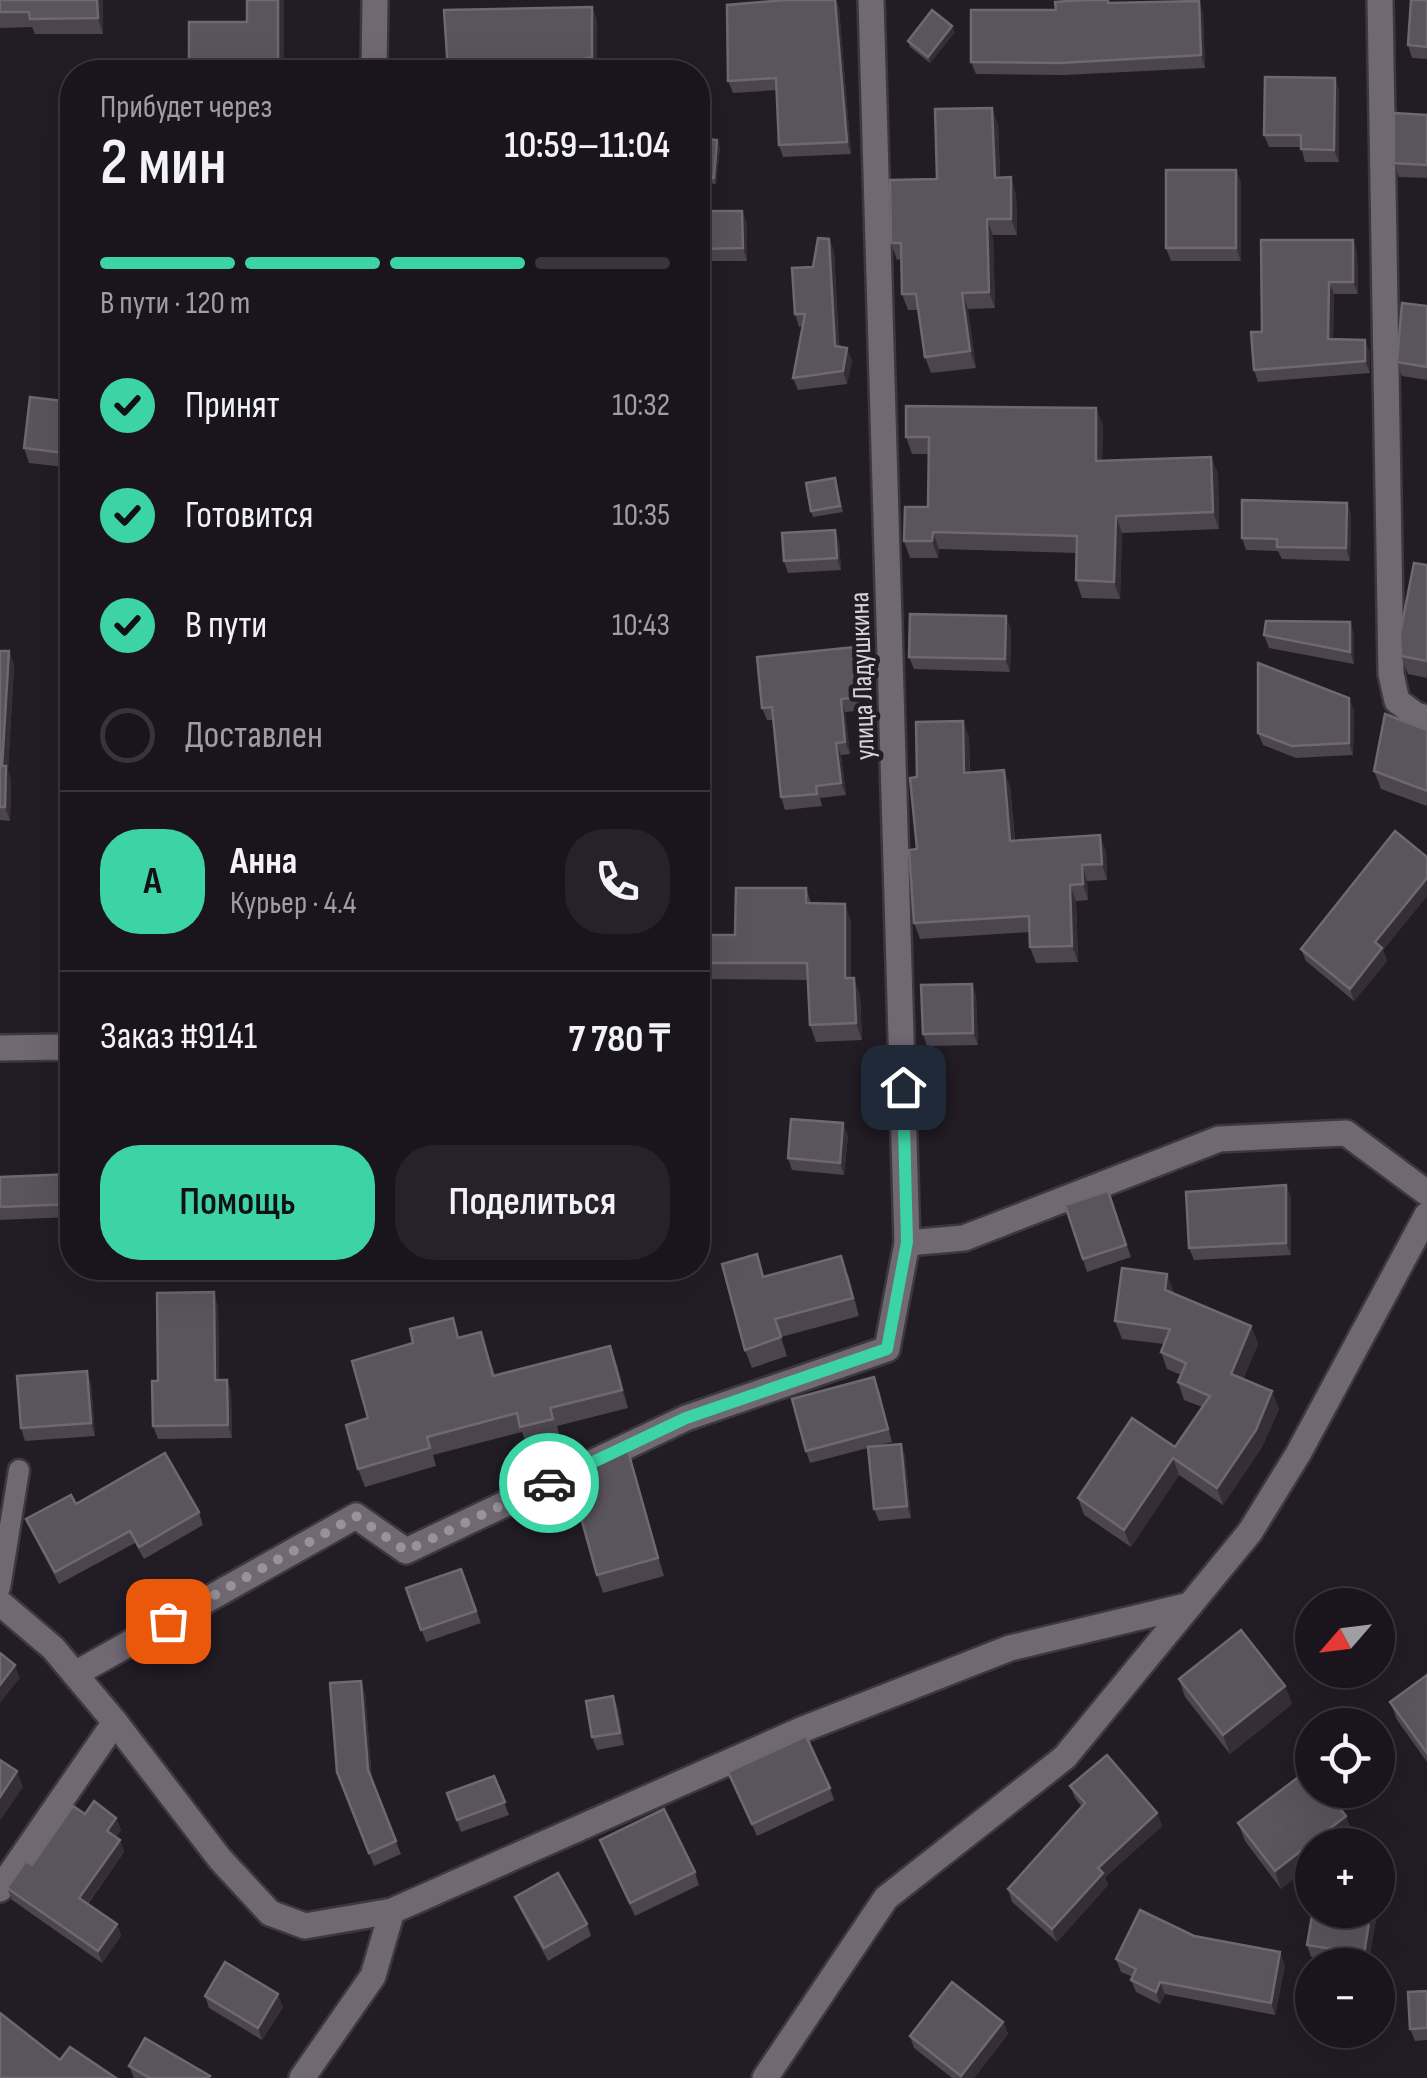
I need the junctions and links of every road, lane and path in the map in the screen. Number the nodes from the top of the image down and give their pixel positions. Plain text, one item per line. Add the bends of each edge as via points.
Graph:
1 (375, 0) edge
2 (871, 0) edge
3 (1380, 0) edge
4 (374, 60) edge
5 (1427, 718) edge
6 (60, 1047) edge
7 (0, 1048) edge
8 (1427, 1192) edge
9 (1427, 1215) edge
10 (907, 1242) junction
11 (20, 1470) dead end
12 (0, 1588) edge
13 (0, 1602) edge
14 (1190, 1604) junction
15 (75, 1674) junction
16 (115, 1722) junction
17 (0, 1889) edge
18 (392, 1911) junction
19 (302, 2078) edge
20 (765, 2078) edge

1 - 4 street
2 - 10 street, улица Ладушкина
3 - 5 street via 1391,674 1397,700
6 - 7 street
8 - 10 street via 1346,1133 1220,1139 964,1238
9 - 14 street via 1298,1454 1250,1532
10 - 15 street, улица Ладушкина via 887,1349 686,1418 406,1551 356,1516
11 - 12 lane
13 - 15 street
14 - 18 street via 1010,1648 801,1730
14 - 20 street via 1064,1758 886,1898
15 - 16 street
16 - 17 street
16 - 18 street via 270,1913 304,1926
18 - 19 street via 373,1976

